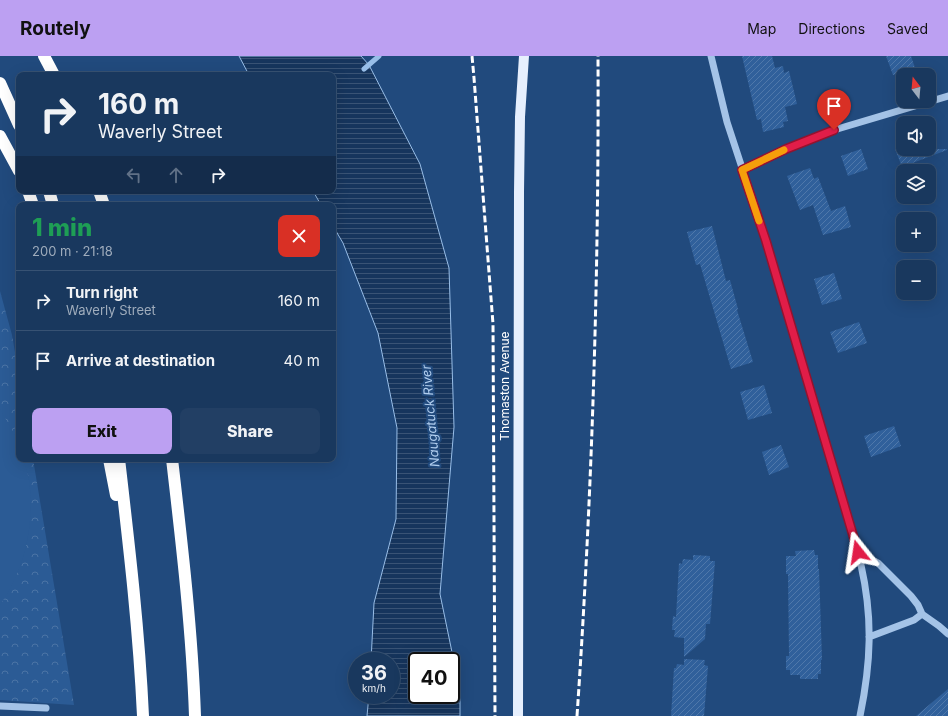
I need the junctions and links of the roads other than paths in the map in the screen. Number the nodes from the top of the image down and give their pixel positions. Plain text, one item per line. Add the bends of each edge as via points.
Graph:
1 (44, 56) edge
2 (524, 56) edge
3 (711, 56) edge
4 (52, 72) edge
5 (0, 83) edge
6 (948, 96) edge
7 (16, 118) edge
8 (0, 136) edge
9 (16, 165) edge
10 (742, 170) junction
11 (109, 462) edge
12 (119, 462) edge
13 (172, 462) edge
14 (858, 552) junction
15 (134, 585) junction
16 (922, 614) junction
17 (948, 634) edge
18 (870, 637) junction
19 (0, 706) edge
20 (46, 708) dead end
21 (143, 716) edge
22 (195, 716) edge
23 (518, 716) edge
24 (860, 716) edge

1 - 4 highway
2 - 23 main road, Thomaston Avenue via 519,199
3 - 10 street via 721,103
5 - 7 highway
6 - 10 street via 834,130
8 - 9 highway
10 - 14 street via 766,241
11 - 15 highway
12 - 15 highway
13 - 22 highway via 193,666
14 - 16 street via 878,563 911,596
14 - 18 street via 868,600
15 - 21 highway
16 - 17 street
16 - 18 street via 914,620
18 - 24 street
19 - 20 street

